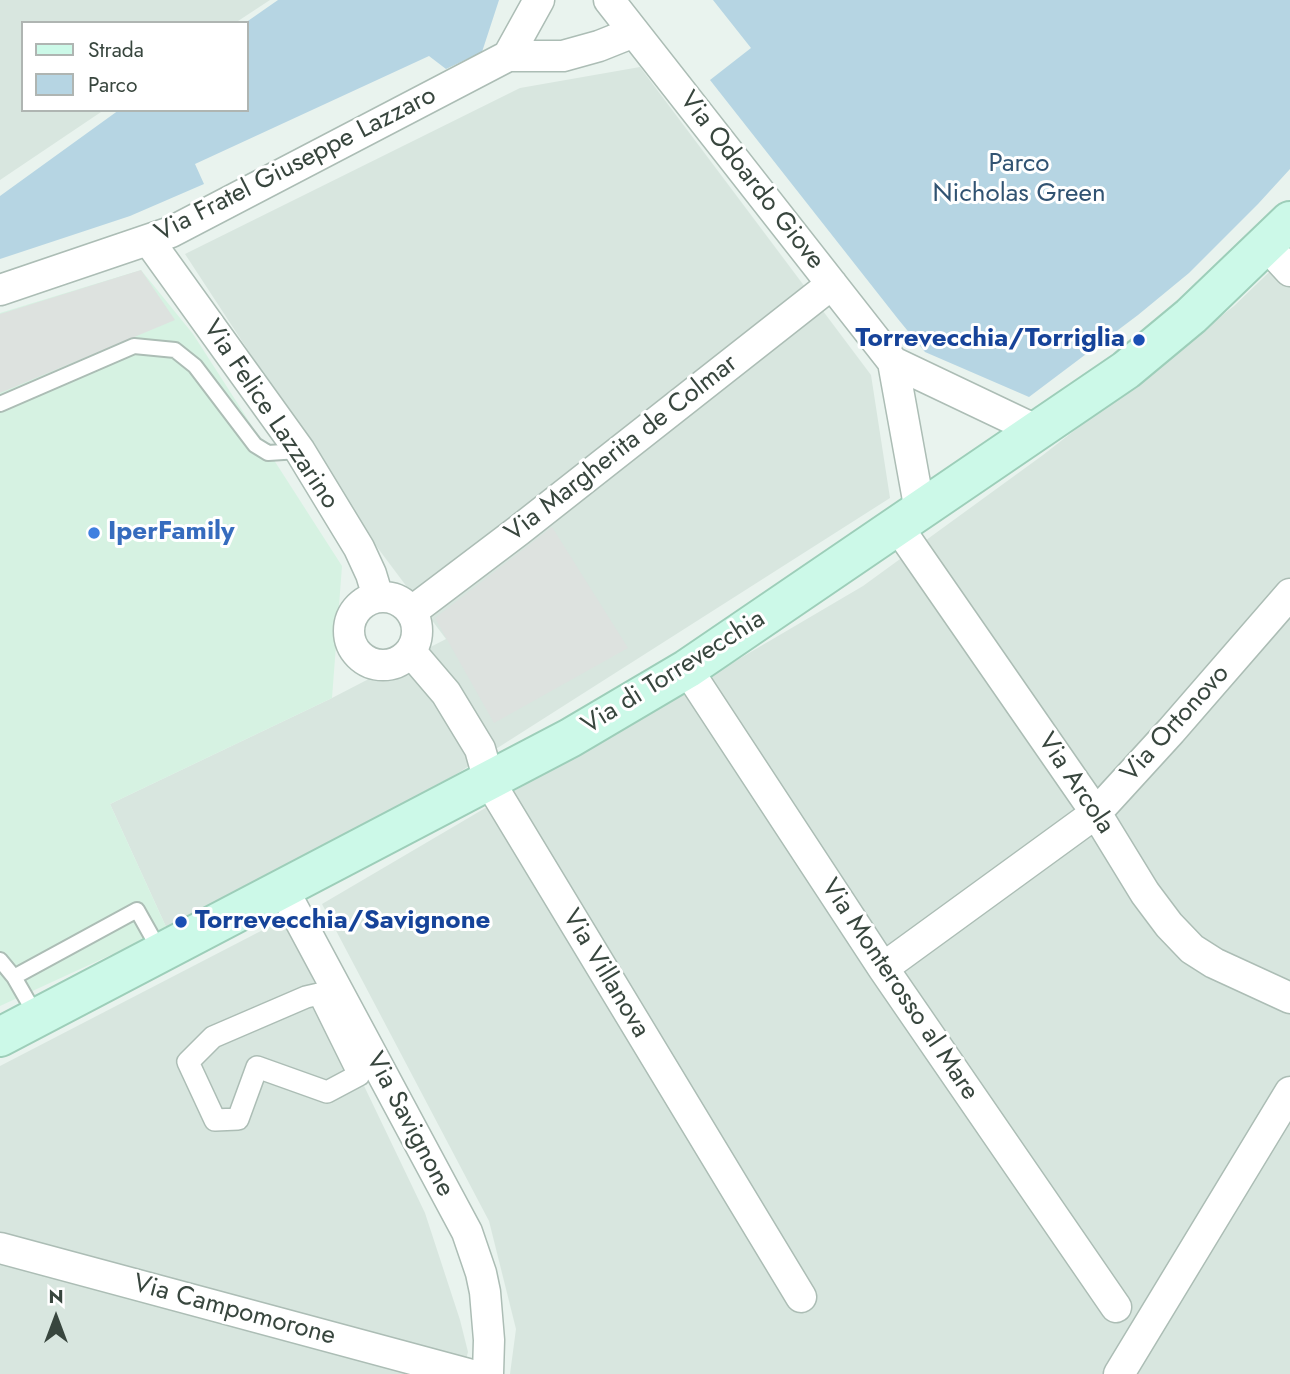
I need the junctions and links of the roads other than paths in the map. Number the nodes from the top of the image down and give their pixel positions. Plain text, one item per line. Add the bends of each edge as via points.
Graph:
1 (539, 0) edge
2 (610, 0) edge
3 (634, 32) junction
4 (508, 57) junction
5 (149, 241) junction
6 (1282, 246) edge
7 (832, 284) junction
8 (0, 290) edge
9 (893, 362) junction
10 (0, 404) edge
11 (1038, 431) junction
12 (300, 451) junction
13 (909, 519) junction
14 (1290, 594) edge
15 (378, 597) junction
16 (411, 612) junction
17 (411, 652) junction
18 (687, 669) junction
19 (488, 780) junction
20 (1096, 813) junction
21 (283, 889) junction
22 (161, 953) junction
23 (0, 960) edge
24 (883, 968) junction
25 (14, 976) junction
26 (1290, 998) edge
27 (37, 1018) junction
28 (0, 1037) edge
29 (213, 1037) joint
30 (1290, 1092) edge
31 (0, 1248) edge
32 (801, 1297) dead end
33 (1116, 1307) dead end
34 (468, 1374) edge
35 (488, 1374) edge
36 (1119, 1374) edge

1 - 4 street
2 - 3 street, Via Odoardo Giove
3 - 4 street via 563,56
3 - 7 street, Via Odoardo Giove
4 - 5 street, Via Fratel Giuseppe Lazzaro
5 - 8 street, Via Fratel Giuseppe Lazzaro
5 - 12 street, Via Felice Lazzarino
6 - 11 main road, Via di Torrevecchia via 1160,343
7 - 9 street, Via Odoardo Giove
7 - 16 street, Via Margherita de Colmar
9 - 11 street, Via Odoardo Giove
9 - 13 street, Via Odoardo Giove
10 - 12 lane via 134,346 175,350 195,366 255,445 268,453
11 - 13 main road, Via di Torrevecchia
12 - 15 street, Via Felice Lazzarino via 359,548
13 - 18 main road, Via di Torrevecchia
13 - 20 street, Via Arcola
14 - 20 street, Via Ortonovo
15 - 16 street via 396,600
15 - 17 street via 353,614 349,625 352,645 358,655 379,666 402,660
16 - 17 street via 418,632
17 - 19 street, Via Villanova via 446,693 480,749
18 - 19 main road, Via di Torrevecchia
18 - 24 street, Via Monterosso al Mare
19 - 21 main road, Via di Torrevecchia
19 - 32 street, Via Villanova
20 - 24 street, Via Ortonovo
20 - 26 street, Via Arcola via 1145,893 1180,938 1214,963
21 - 22 main road, Via di Torrevecchia
21 - 35 street, Via Savignone via 467,1232 485,1292
22 - 25 lane via 137,910
22 - 27 main road, Via di Torrevecchia
23 - 25 lane
24 - 33 street, Via Monterosso al Mare
25 - 27 lane
27 - 28 main road, Via di Torrevecchia
29 - 29 street via 188,1062 215,1120 238,1119 257,1067 327,1092 359,1075 319,994
30 - 36 street
31 - 34 street, Via Campomorone

